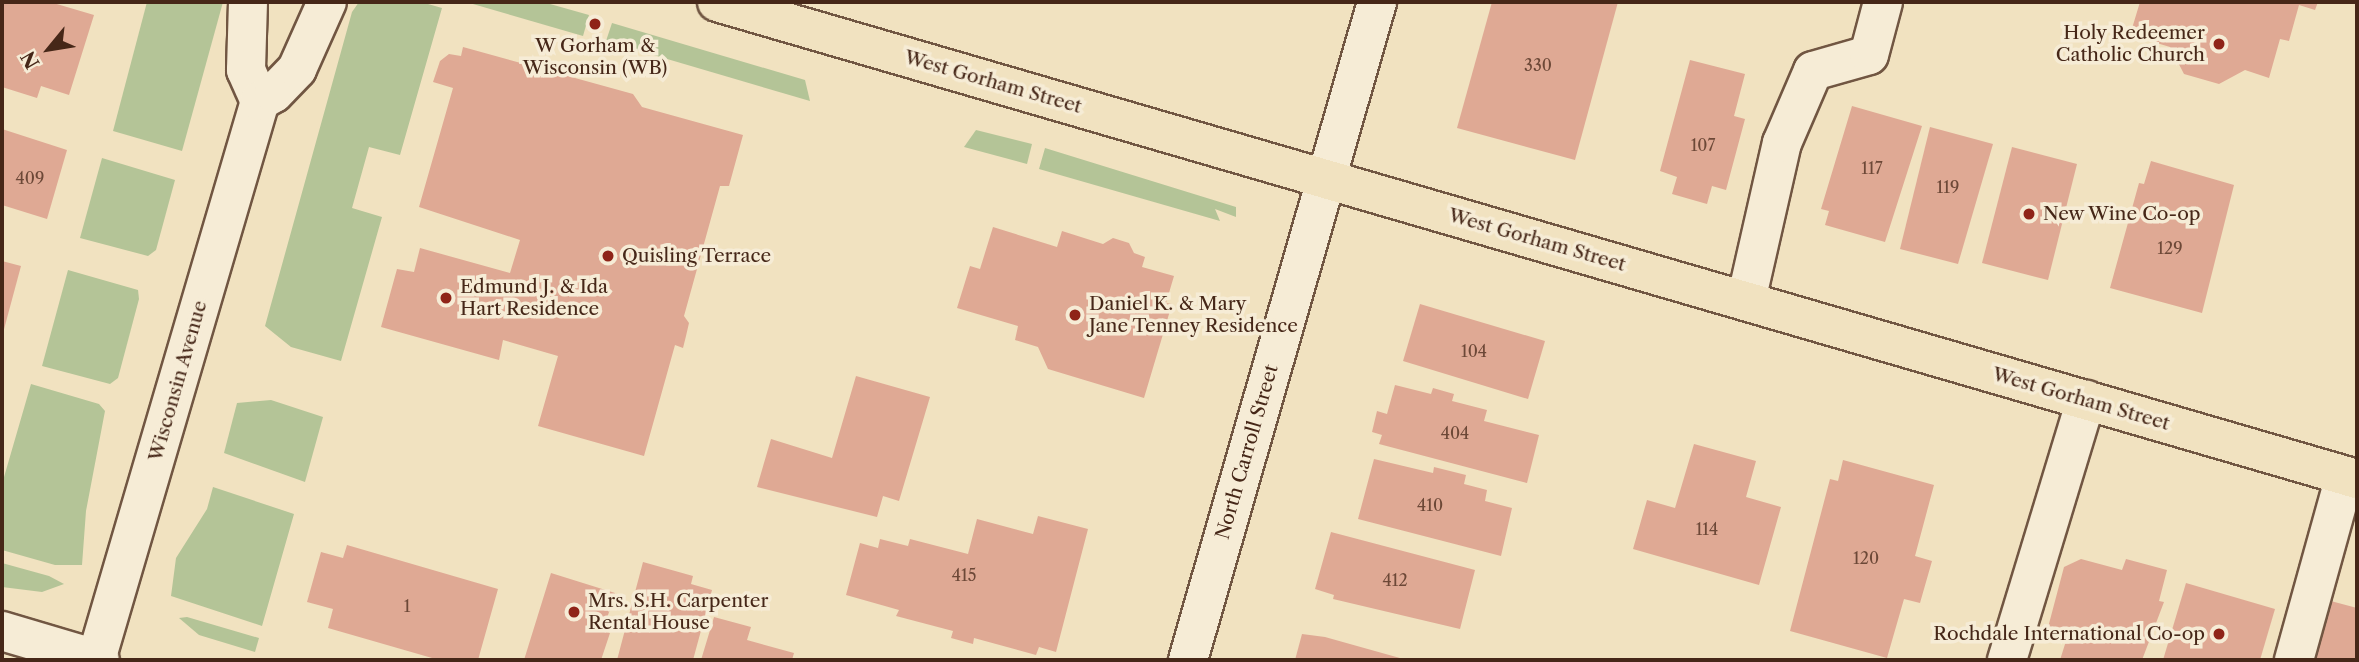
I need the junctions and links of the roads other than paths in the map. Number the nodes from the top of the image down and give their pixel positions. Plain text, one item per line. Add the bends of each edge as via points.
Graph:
1 (248, 2) edge
2 (327, 2) edge
3 (717, 2) edge
4 (1377, 2) edge
5 (1883, 2) edge
6 (260, 101) junction
7 (1326, 179) junction
8 (1746, 301) junction
9 (2086, 400) junction
10 (2351, 478) edge
11 (2, 631) edge
12 (98, 660) edge
13 (1188, 660) edge
14 (2007, 660) edge
15 (2294, 660) edge

1 - 6 street via 246,71
2 - 6 street via 297,69
3 - 7 main road, West Gorham Street
4 - 7 street, North Carroll Street
5 - 8 street via 1869,55 1814,71 1782,143
6 - 12 street, Wisconsin Avenue
7 - 8 main road, West Gorham Street
7 - 13 street, North Carroll Street
8 - 9 main road, West Gorham Street
9 - 10 main road, West Gorham Street
9 - 14 street
10 - 15 street
11 - 12 street

